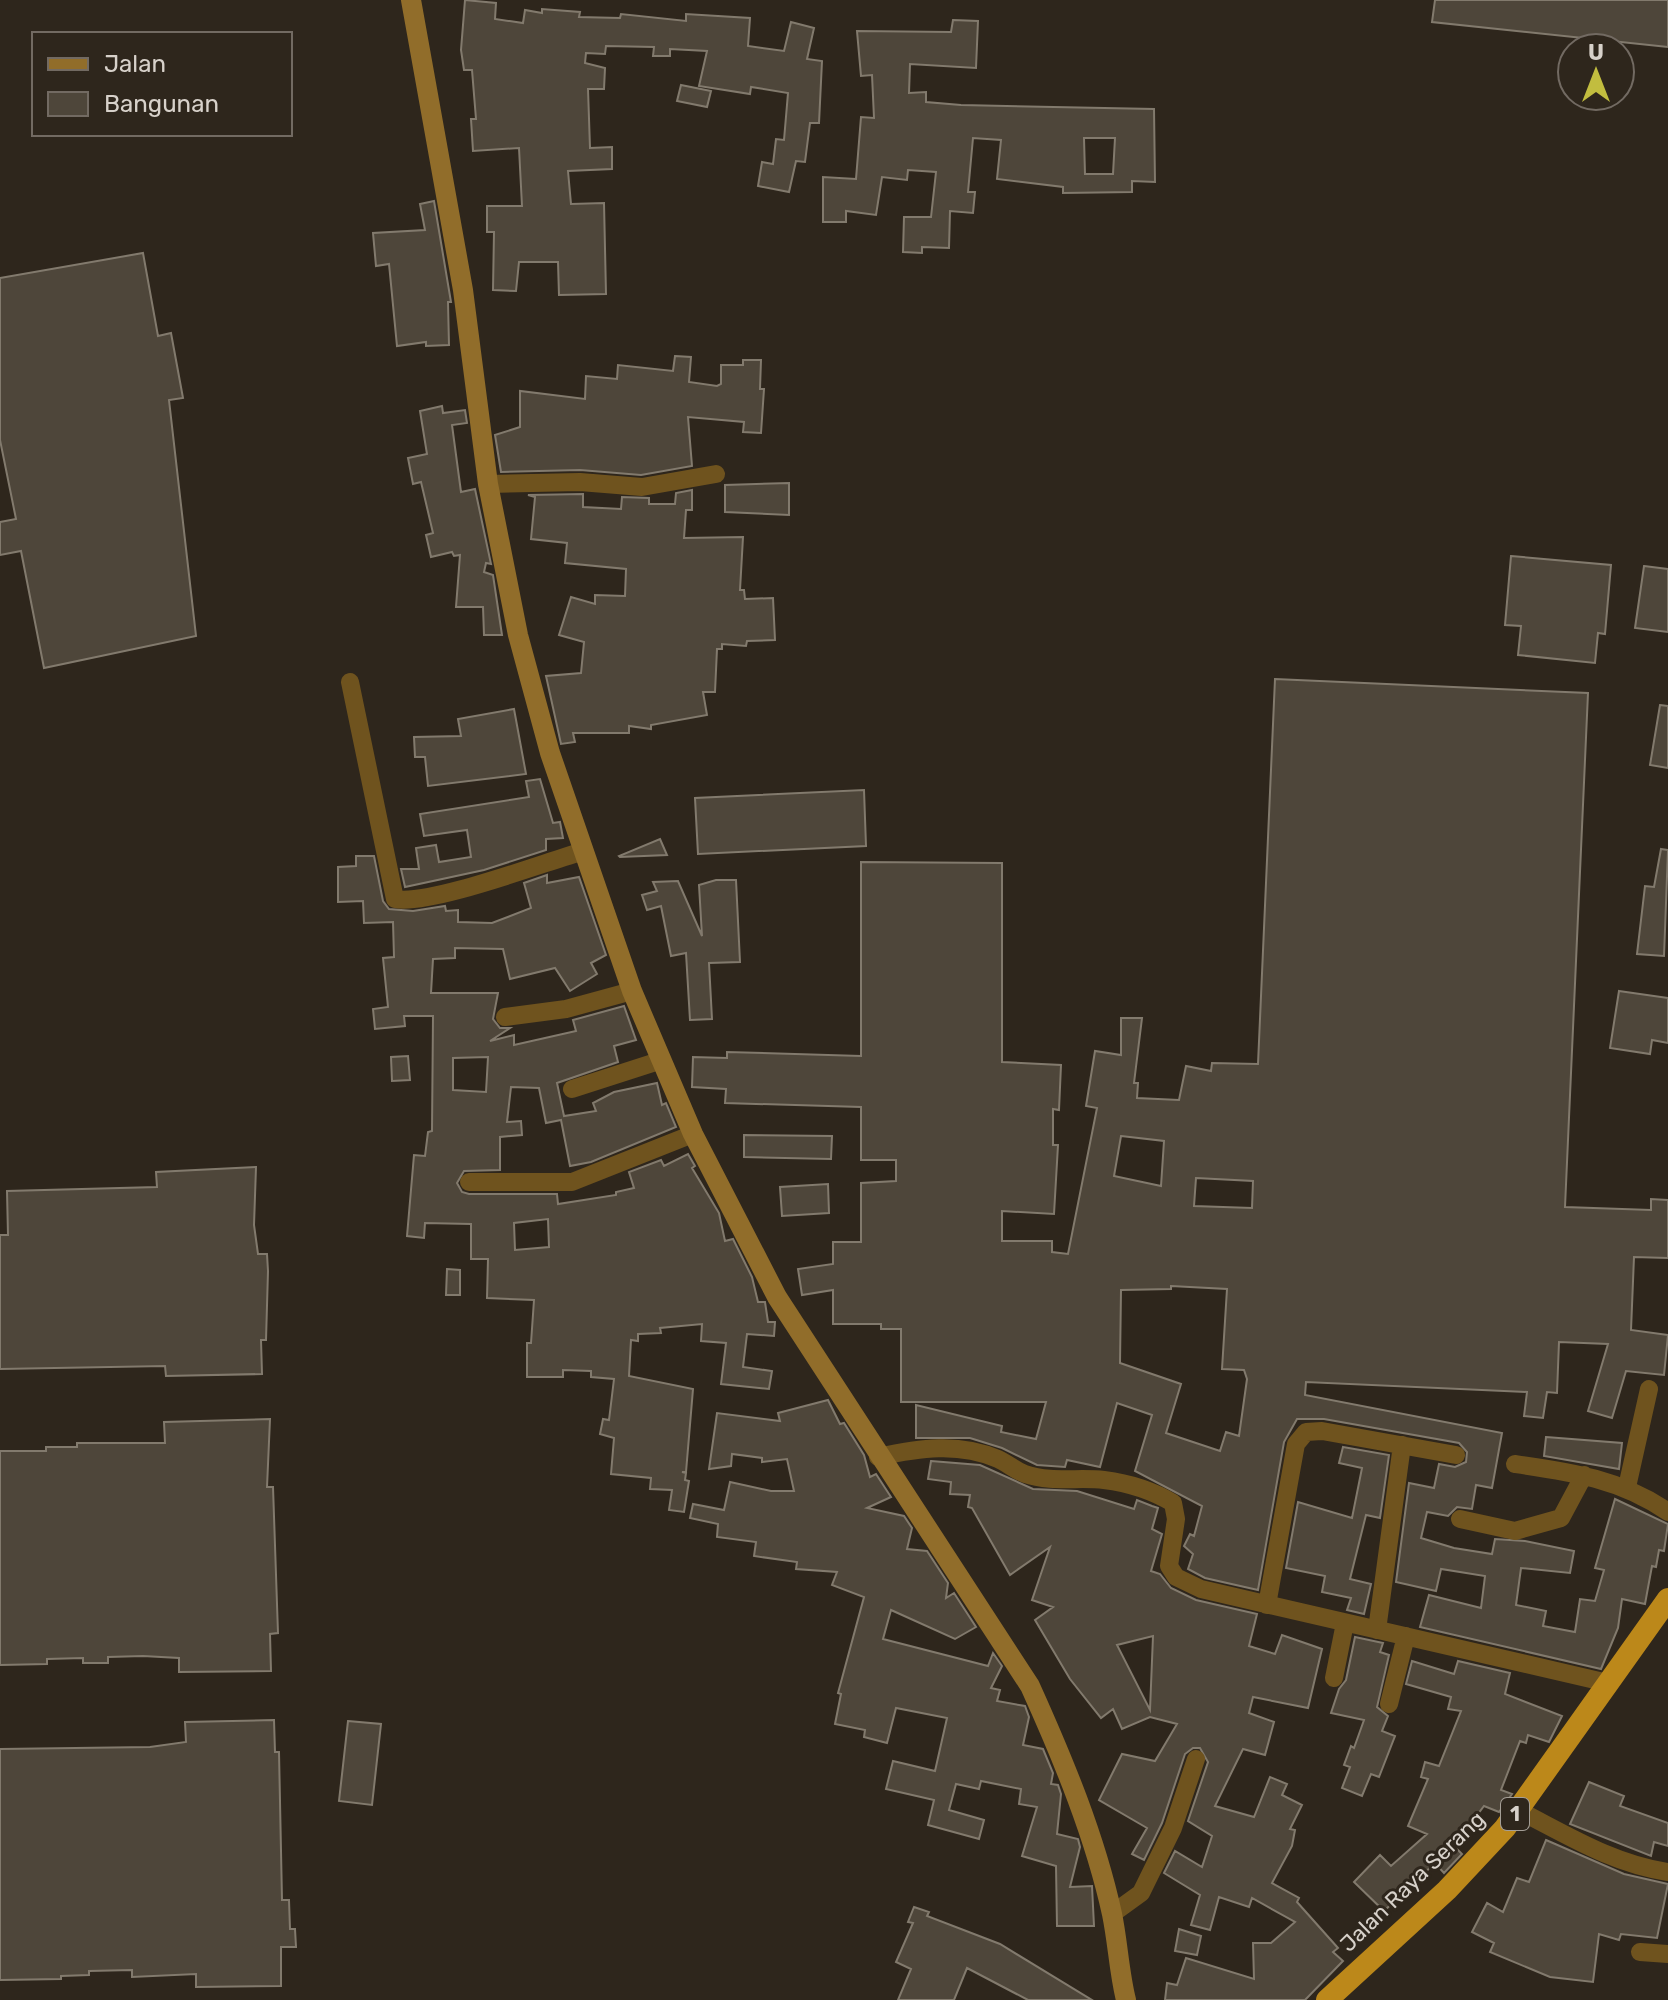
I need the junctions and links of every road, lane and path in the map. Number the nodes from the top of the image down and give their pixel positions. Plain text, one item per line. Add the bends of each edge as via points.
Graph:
1 (411, 0) edge
2 (716, 474) dead end
3 (488, 484) junction
4 (350, 682) dead end
5 (584, 851) junction
6 (632, 991) junction
7 (505, 1017) dead end
8 (659, 1061) junction
9 (572, 1089) dead end
10 (693, 1134) junction
11 (469, 1182) dead end
12 (1649, 1389) dead end
13 (1402, 1445) junction
14 (1456, 1455) dead end
15 (878, 1457) junction
16 (1515, 1464) dead end
17 (1584, 1475) junction
18 (1627, 1487) junction
19 (1668, 1512) edge
20 (1460, 1519) dead end
21 (1668, 1599) edge
22 (1267, 1605) junction
23 (1345, 1623) junction
24 (1377, 1630) junction
25 (1406, 1636) junction
26 (1334, 1678) dead end
27 (1608, 1683) junction
28 (1389, 1704) dead end
29 (1196, 1759) dead end
30 (1518, 1810) junction
31 (1668, 1872) edge
32 (1112, 1914) junction
33 (1640, 1952) dead end
34 (1668, 1954) edge
35 (1126, 2000) edge
36 (1327, 2000) edge

1 - 3 main road via 463,290
2 - 3 street via 642,487
3 - 5 main road via 518,635
4 - 5 street via 395,899 457,889
5 - 6 main road
6 - 7 street via 566,1009
6 - 8 main road
8 - 9 street
8 - 10 main road
10 - 11 street via 572,1182
10 - 15 main road via 777,1297
12 - 18 street
13 - 14 street
13 - 22 street via 1306,1432 1296,1444
13 - 24 street
15 - 22 street via 919,1448 961,1448 1025,1474 1102,1480 1155,1492 1173,1503 1176,1519 1169,1566 1176,1577 1201,1589
15 - 32 main road via 1030,1686 1070,1782
16 - 17 street
17 - 18 street
17 - 20 street via 1561,1518 1515,1531
18 - 19 street
21 - 27 highway, Jalan Raya Serang / 1
22 - 23 street
23 - 24 street
23 - 26 street
24 - 25 street
25 - 27 street
25 - 28 street
27 - 30 highway, Jalan Raya Serang / 1
29 - 32 street via 1173,1828 1141,1893
30 - 31 street via 1638,1868
30 - 36 highway, Jalan Raya Serang / 1 via 1447,1890
32 - 35 main road
33 - 34 street

